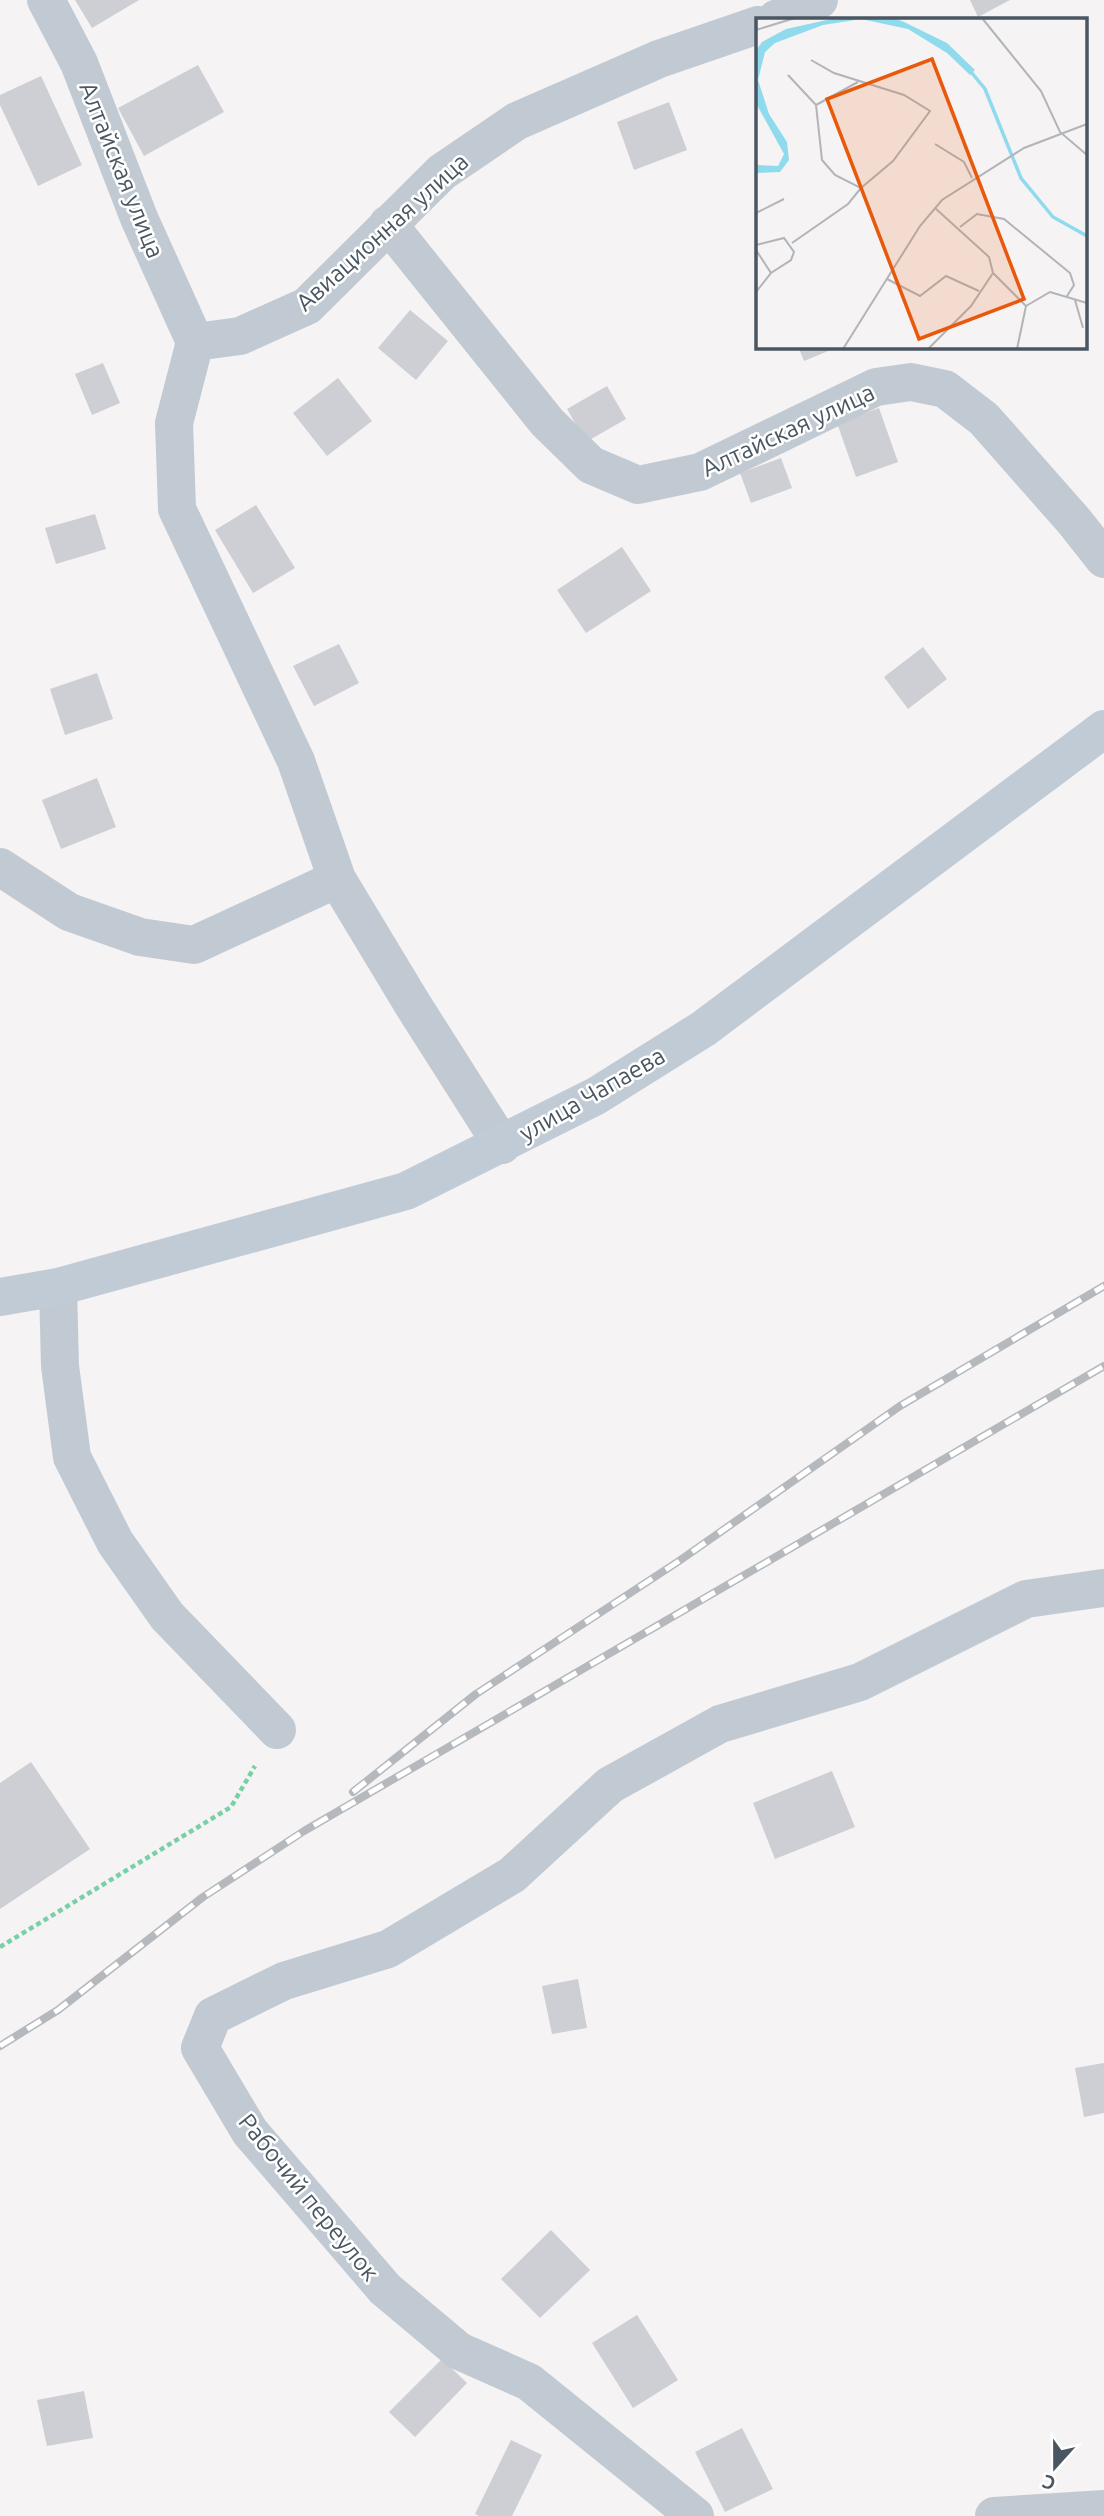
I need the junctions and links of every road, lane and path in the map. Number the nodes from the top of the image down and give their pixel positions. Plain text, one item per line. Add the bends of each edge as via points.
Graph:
1 (46, 0) edge
2 (819, 0) edge
3 (778, 18) edge
4 (756, 26) edge
5 (388, 224) junction
6 (195, 342) junction
7 (1104, 559) edge
8 (1104, 729) edge
9 (0, 867) edge
10 (337, 879) junction
11 (502, 1145) junction
12 (58, 1287) junction
13 (0, 1297) edge
14 (1104, 1598) edge
15 (277, 1730) joint
16 (0, 1947) edge
17 (1104, 2509) edge
18 (695, 2516) edge
19 (994, 2516) edge

1 - 6 street, Алтайская улица via 79,63 139,218
2 - 3 street
4 - 5 street, Авиационная улица via 659,59 517,121 442,172
5 - 6 street, Авиационная улица via 307,306 240,336
5 - 7 street, Алтайская улица via 547,422 591,465 638,485 701,472 876,387 911,382 945,389 984,419
6 - 10 street via 174,423 177,509 296,761
8 - 11 street, улица Чапаева via 703,1029 596,1096
9 - 10 street via 69,912 140,937 194,945
10 - 11 street
11 - 12 street, улица Чапаева via 406,1191
12 - 13 street, улица Чапаева
12 - 15 street via 60,1366 72,1457 115,1542 167,1616
14 - 18 street, Рабочий переулок via 1026,1599 860,1682 720,1724 610,1785 512,1875 388,1949 284,1981 213,2016 200,2048 250,2132 384,2289 459,2351 529,2382
15 - 16 path via 231,1807
17 - 19 street

